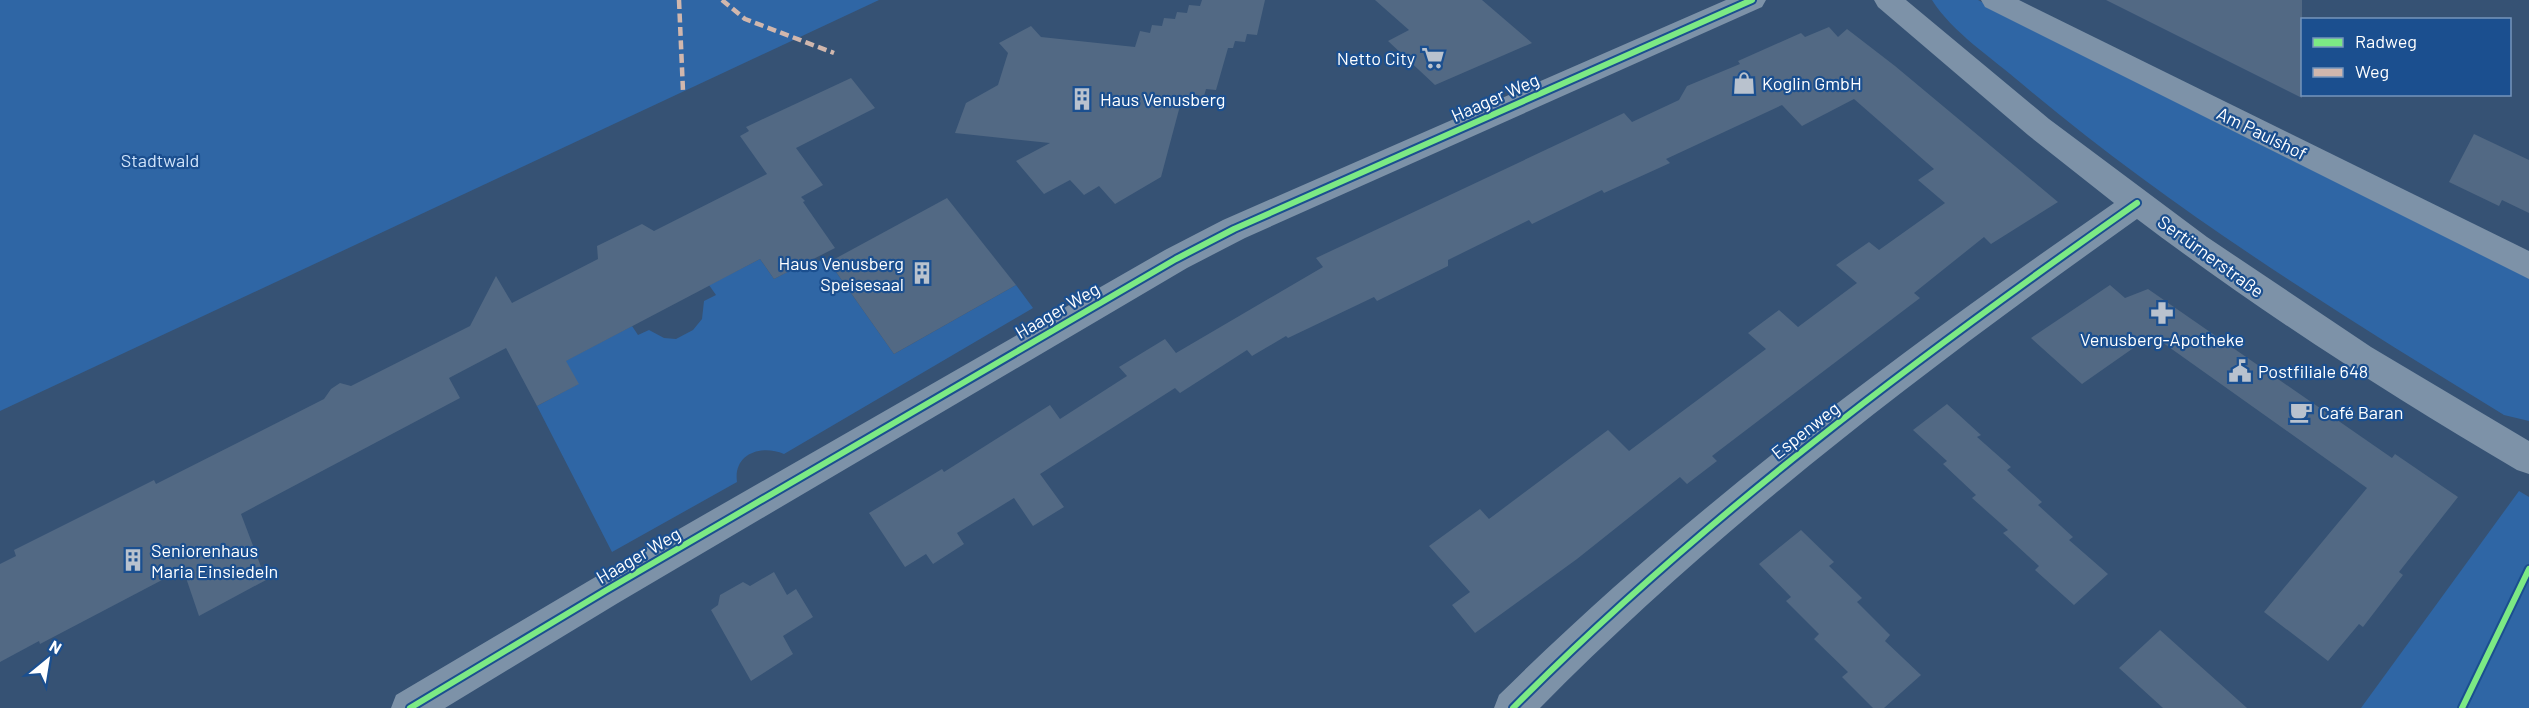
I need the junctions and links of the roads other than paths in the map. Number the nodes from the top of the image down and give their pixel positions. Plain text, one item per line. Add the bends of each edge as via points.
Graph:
1 (1752, 0) edge
2 (1888, 0) edge
3 (1995, 0) edge
4 (2137, 203) junction
5 (2529, 266) edge
6 (2529, 459) edge
7 (410, 708) edge
8 (1513, 708) edge

1 - 7 street, Haager Weg via 1234,229 1176,259
2 - 4 street, Sertürnerstraße via 2051,138
3 - 5 street, Am Paulshof
4 - 6 street, Sertürnerstraße via 2371,366
4 - 8 street, Espenweg via 2033,276 1790,460 1602,618

